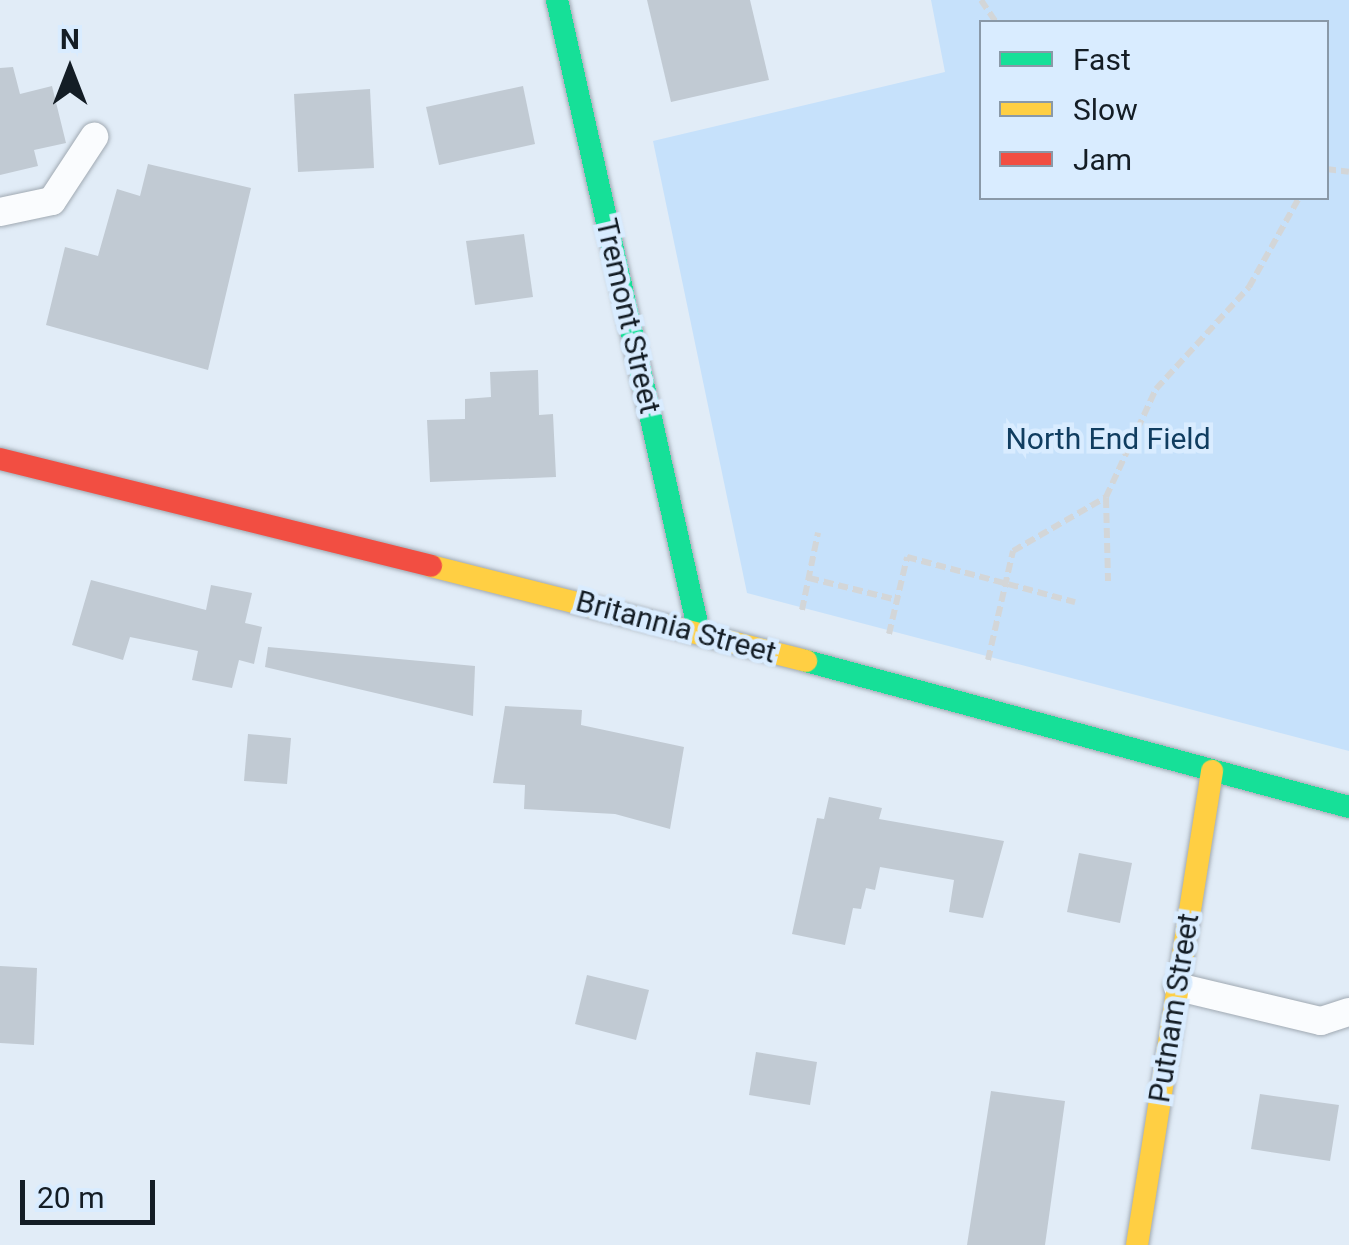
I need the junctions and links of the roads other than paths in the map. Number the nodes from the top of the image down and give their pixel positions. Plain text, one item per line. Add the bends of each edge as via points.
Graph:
1 (557, 0) edge
2 (94, 137) dead end
3 (0, 212) edge
4 (0, 459) edge
5 (698, 632) junction
6 (1212, 771) junction
7 (1349, 806) edge
8 (1178, 987) junction
9 (1349, 1012) edge
10 (1137, 1245) edge

1 - 5 main road, Tremont Street
2 - 3 lane via 52,201
4 - 5 main road, Britannia Street
5 - 6 main road, Britannia Street
6 - 7 main road, Britannia Street
6 - 8 main road, Putnam Street
8 - 9 lane via 1321,1020
8 - 10 main road, Putnam Street

